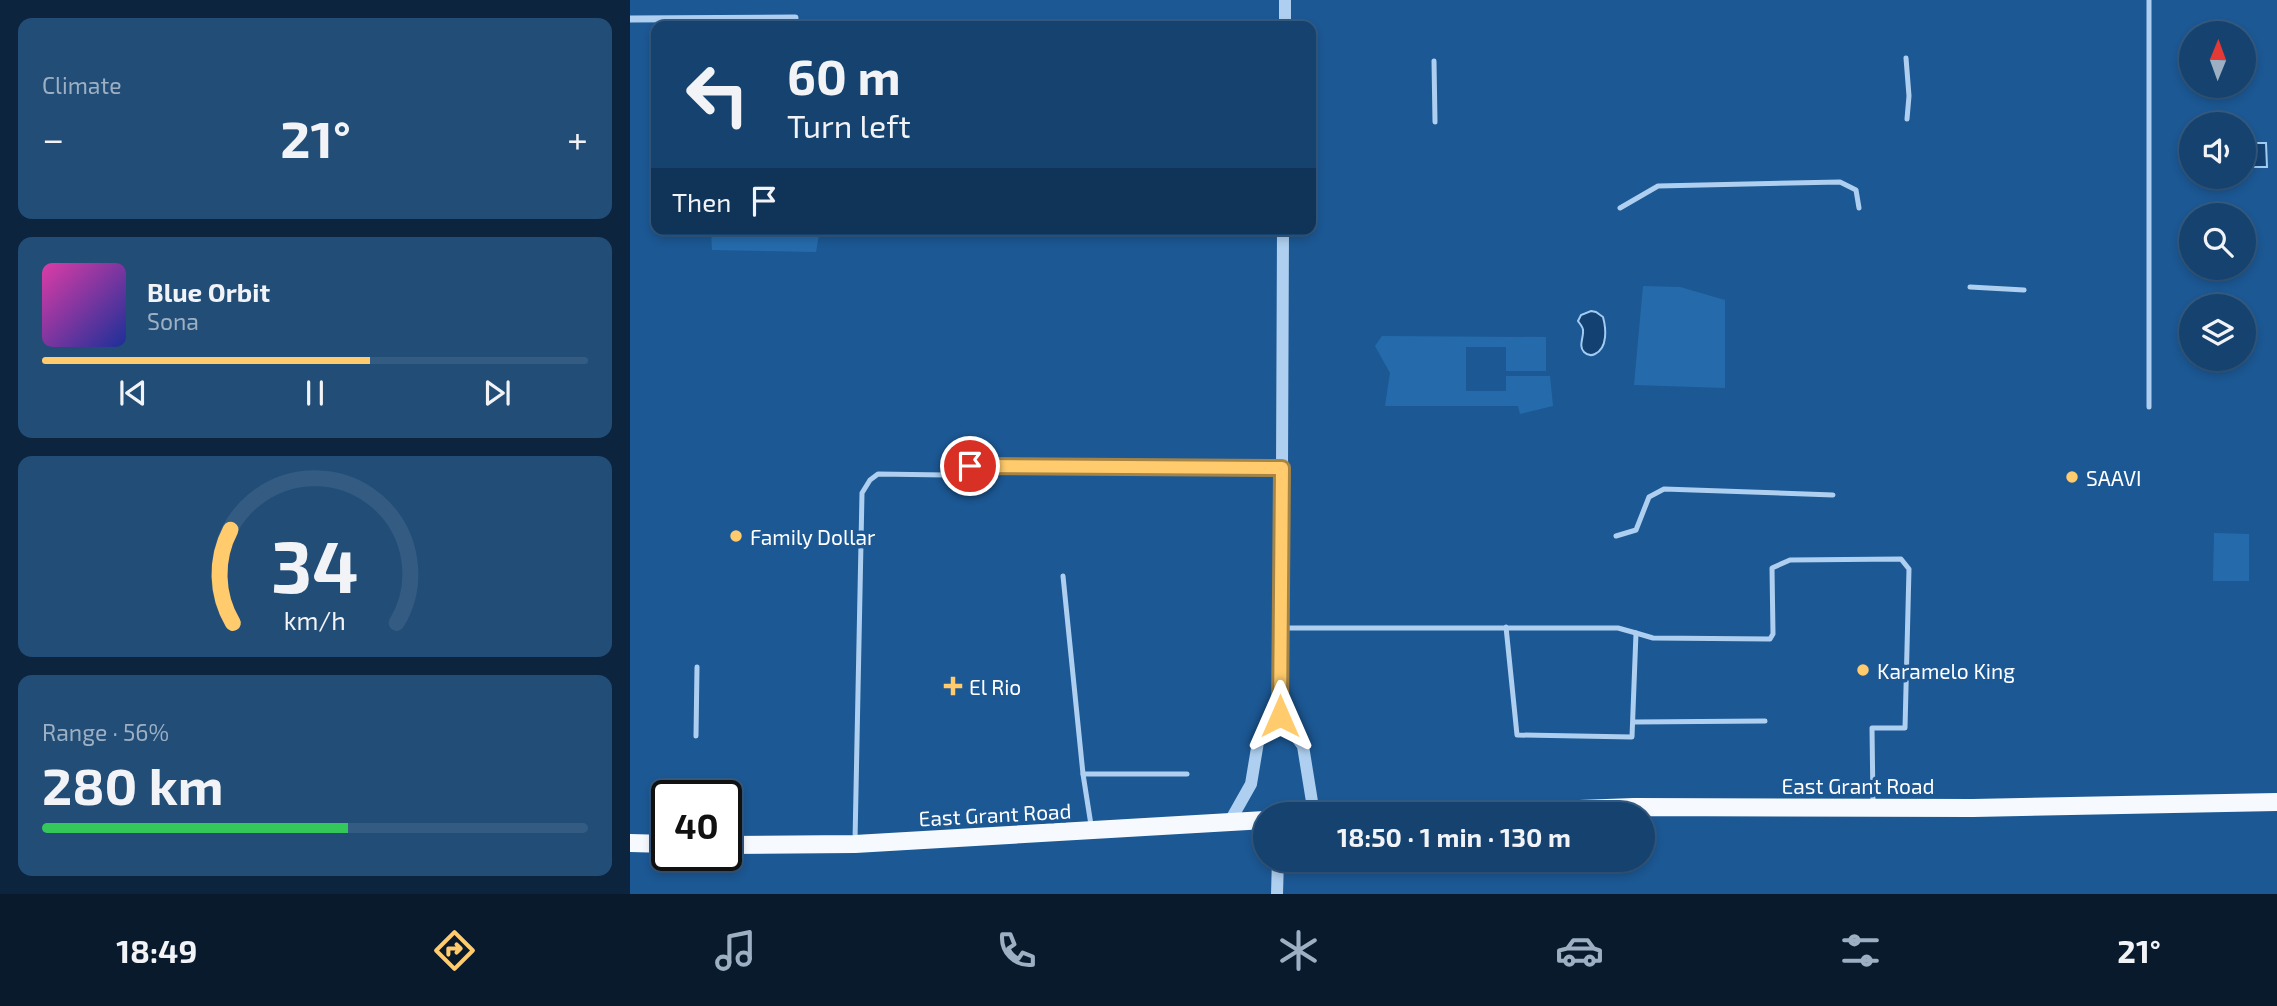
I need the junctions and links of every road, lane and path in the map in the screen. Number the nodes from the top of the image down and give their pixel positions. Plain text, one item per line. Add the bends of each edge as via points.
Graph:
1 (1285, 0) edge
2 (2150, 0) edge
3 (795, 18) dead end
4 (630, 19) edge
5 (1285, 21) edge
6 (1906, 58) dead end
7 (1434, 61) dead end
8 (1907, 119) dead end
9 (1435, 122) dead end
10 (1620, 208) dead end
11 (1858, 208) dead end
12 (1283, 235) edge
13 (1970, 287) dead end
14 (2024, 290) dead end
15 (2148, 408) dead end
16 (970, 466) dead end
17 (1282, 468) junction
18 (945, 475) dead end
19 (1833, 495) dead end
20 (1616, 536) dead end
21 (1063, 576) dead end
22 (1506, 627) junction
23 (1281, 628) junction
24 (1636, 634) junction
25 (697, 667) dead end
26 (1280, 716) junction
27 (1765, 720) dead end
28 (1634, 722) junction
29 (696, 736) dead end
30 (1083, 774) junction
31 (1187, 774) dead end
32 (1312, 802) edge
33 (2277, 802) edge
34 (1655, 807) edge
35 (1873, 808) junction
36 (1253, 821) edge
37 (1229, 823) junction
38 (1092, 832) junction
39 (630, 843) edge
40 (651, 844) edge
41 (855, 844) junction
42 (742, 845) edge
43 (1278, 872) edge
44 (1277, 894) edge

1 - 5 street
2 - 15 lane
3 - 4 street
6 - 8 lane
7 - 9 lane
10 - 11 lane via 1658,186 1840,182 1856,190
12 - 17 street
13 - 14 lane
16 - 17 lane
17 - 23 street
18 - 41 lane via 878,474 862,493
19 - 20 lane via 1664,489 1649,497 1636,530
21 - 30 lane
22 - 23 lane
22 - 24 lane via 1618,628
22 - 28 lane via 1517,735 1632,737
23 - 26 street
24 - 28 lane
24 - 35 lane via 1770,639 1772,568 1790,560 1901,559 1909,569 1905,728 1872,728
25 - 29 lane
26 - 32 street via 1303,746
26 - 37 street via 1258,743 1251,783
27 - 28 lane
30 - 31 lane
30 - 38 lane
33 - 35 main road, East Grant Road
34 - 35 main road, East Grant Road
36 - 37 main road, East Grant Road
37 - 38 main road, East Grant Road
38 - 41 main road, East Grant Road
39 - 40 main road
41 - 42 main road, East Grant Road
43 - 44 street

